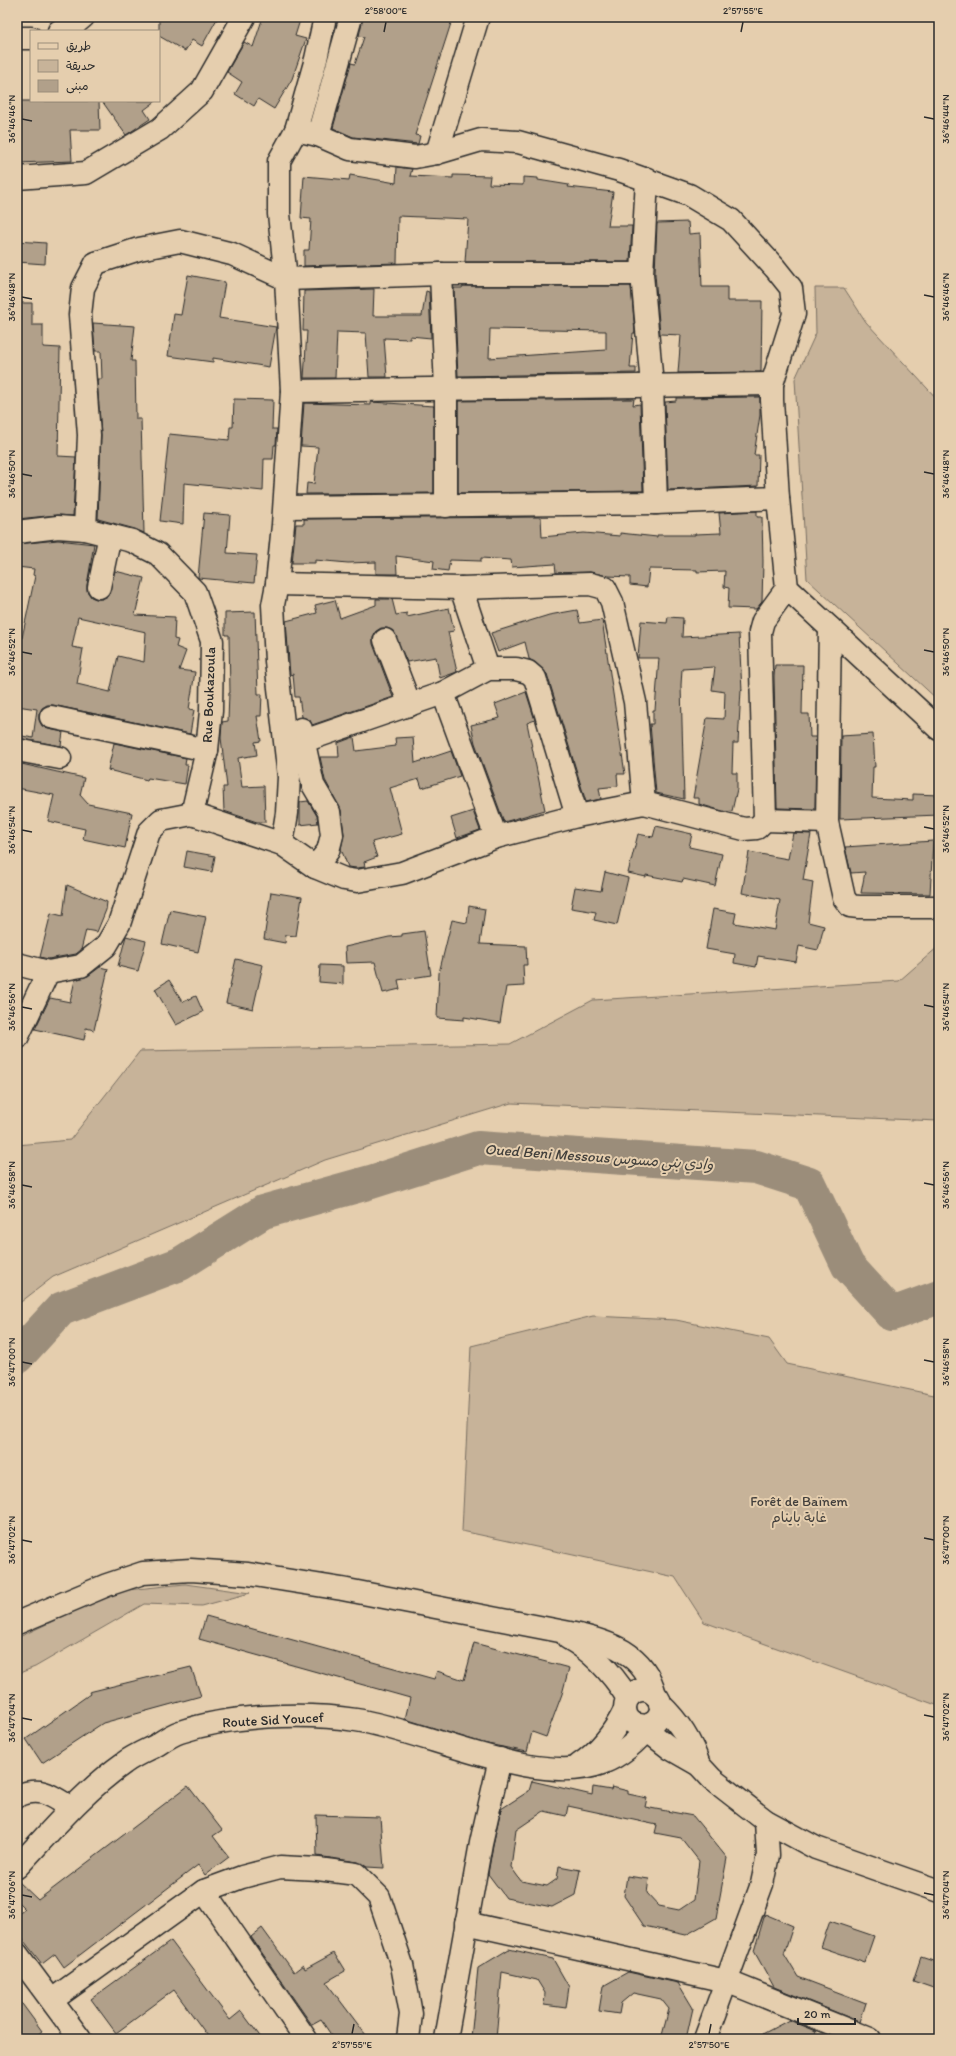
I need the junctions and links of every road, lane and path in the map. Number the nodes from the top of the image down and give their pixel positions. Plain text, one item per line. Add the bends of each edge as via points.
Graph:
1 (83, 17) edge
2 (244, 17) edge
3 (325, 17) edge
4 (352, 17) edge
5 (478, 17) edge
6 (63, 30) edge
7 (17, 38) edge
8 (30, 38) edge
9 (296, 130) junction
10 (318, 135) junction
11 (437, 153) junction
12 (17, 178) edge
13 (647, 179) junction
14 (441, 274) junction
15 (642, 274) junction
16 (286, 279) junction
17 (772, 384) junction
18 (652, 385) junction
19 (446, 388) junction
20 (292, 391) junction
21 (778, 498) junction
22 (656, 503) junction
23 (285, 506) junction
24 (446, 506) junction
25 (85, 529) junction
26 (17, 532) edge
27 (110, 535) junction
28 (277, 584) junction
29 (99, 587) dead end
30 (460, 588) junction
31 (787, 588) junction
32 (830, 628) junction
33 (385, 640) dead end
34 (488, 670) junction
35 (444, 693) junction
36 (410, 705) junction
37 (51, 717) dead end
38 (939, 729) edge
39 (17, 750) edge
40 (207, 750) junction
41 (60, 758) dead end
42 (644, 803) junction
43 (192, 814) junction
44 (577, 816) junction
45 (765, 820) junction
46 (827, 822) junction
47 (496, 837) junction
48 (282, 844) junction
49 (315, 867) junction
50 (939, 907) edge
51 (17, 964) edge
52 (48, 972) junction
53 (17, 1038) edge
54 (17, 1623) edge
55 (556, 1631) junction
56 (658, 1700) junction
57 (627, 1704) junction
58 (646, 1727) junction
59 (500, 1759) junction
60 (699, 1765) junction
61 (574, 1768) junction
62 (17, 1796) edge
63 (71, 1808) junction
64 (766, 1821) junction
65 (17, 1867) edge
66 (204, 1891) junction
67 (939, 1891) edge
68 (466, 1923) junction
69 (17, 1954) edge
70 (726, 1981) junction
71 (52, 2000) junction
72 (75, 2037) edge
73 (306, 2039) edge
74 (408, 2039) edge
75 (446, 2039) edge
76 (705, 2039) edge
77 (870, 2039) edge

1 - 6 street via 70,28
2 - 12 street via 202,92 160,129 86,173
3 - 9 street
4 - 10 street
5 - 11 street
7 - 8 street
9 - 10 street
9 - 16 street via 279,161 279,214
10 - 11 street via 350,149 415,157
11 - 13 street via 481,140 518,142
13 - 15 street
13 - 17 street via 689,195 731,220 791,288 794,314
14 - 15 street
14 - 16 street
14 - 19 street
15 - 18 street
16 - 20 street
16 - 25 street via 232,254 180,241 139,249 96,263 82,288 80,315 89,435
17 - 18 street
17 - 21 street
18 - 19 street
18 - 22 street
19 - 20 street
19 - 24 street
20 - 23 street
21 - 22 street
21 - 31 street
22 - 24 street
23 - 24 street
23 - 28 street
25 - 26 street, Rue Boukazoula via 58,527
25 - 27 street, Rue Boukazoula
27 - 29 street
27 - 40 street, Rue Boukazoula via 132,540 158,554 195,592 212,641 211,711
28 - 30 street
28 - 48 street via 273,604 276,661 289,777
30 - 34 street
30 - 42 street via 590,584 606,588 612,602 635,702
31 - 32 street
31 - 45 street via 763,621 760,632
32 - 38 street
32 - 46 street
33 - 36 street
34 - 35 street
34 - 44 street via 516,669 528,672 535,678
35 - 36 street
35 - 47 street
36 - 49 street via 302,735 314,785 329,812 332,835 328,851
37 - 40 street
39 - 41 street
40 - 43 street, Rue Boukazoula
42 - 44 street
42 - 45 street via 744,829 757,828
43 - 48 street
43 - 52 street via 161,820 148,832 119,924 106,946 81,966
44 - 47 street
45 - 46 street
46 - 50 street via 844,898 850,906
47 - 49 street via 402,873 357,881 344,879
48 - 49 street
51 - 52 street
52 - 53 street
54 - 55 street via 107,1585 143,1573 191,1570 248,1574 303,1583
55 - 56 street via 597,1640 632,1657 648,1674
55 - 57 street via 595,1657 617,1681
56 - 57 street via 650,1692 638,1690
56 - 58 street via 660,1714
56 - 60 street via 683,1729
57 - 58 street via 630,1720
57 - 61 street via 613,1733
58 - 60 street via 671,1749
58 - 61 street, Route Sid Youcef via 630,1747 612,1758
59 - 61 street, Route Sid Youcef via 543,1768
59 - 63 street, Route Sid Youcef via 394,1728 357,1720 314,1715 230,1720 179,1733 138,1755 124,1763
59 - 68 street
60 - 64 street via 712,1779
62 - 63 street via 27,1792 47,1792
63 - 65 street, Route Sid Youcef
64 - 67 street via 816,1848
64 - 70 street via 768,1855 762,1884
66 - 71 street
66 - 73 street
66 - 74 street via 280,1867 356,1874 379,1897 402,1965 412,2014
68 - 70 street
68 - 75 street
69 - 71 street
70 - 76 street
70 - 77 street
71 - 72 street

